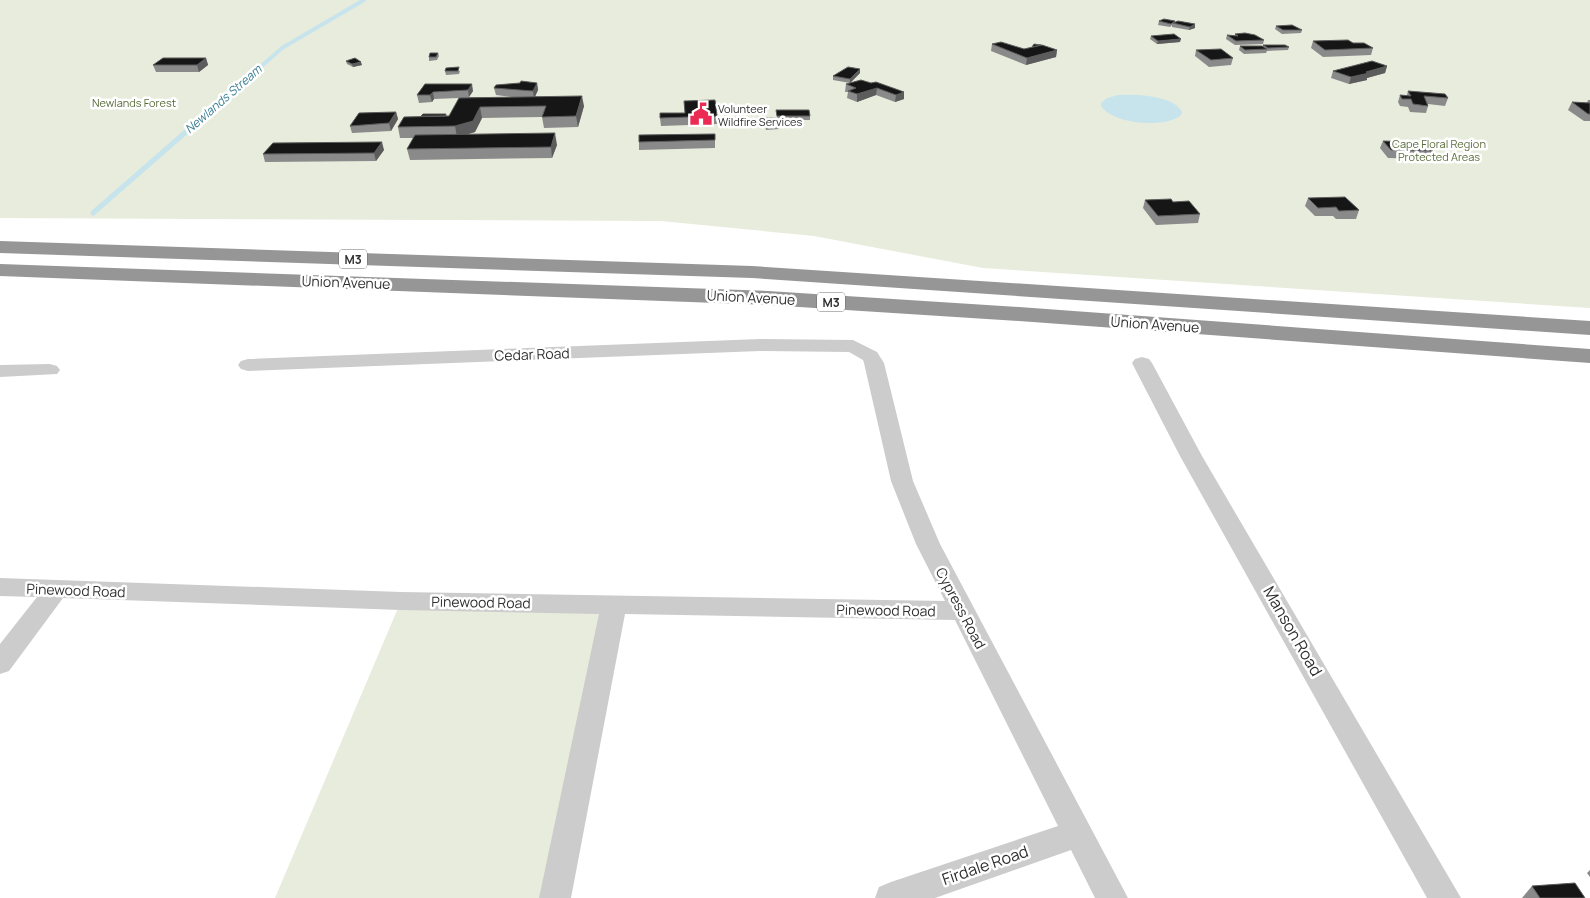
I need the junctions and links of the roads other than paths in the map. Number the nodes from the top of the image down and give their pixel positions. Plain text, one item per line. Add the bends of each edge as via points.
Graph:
1 (0, 247) edge
2 (596, 267) junction
3 (0, 270) edge
4 (330, 281) junction
5 (896, 305) junction
6 (1590, 328) edge
7 (816, 345) joint
8 (1590, 356) edge
9 (1142, 363) dead end
10 (248, 365) dead end
11 (50, 370) dead end
12 (0, 371) edge
13 (0, 587) edge
14 (56, 590) junction
15 (614, 604) junction
16 (962, 611) junction
17 (0, 664) edge
18 (1079, 832) junction
19 (556, 898) edge
20 (891, 898) edge
21 (1112, 898) edge
22 (1445, 898) edge

1 - 2 highway, Union Avenue / M3
2 - 4 highway via 560,276 432,274
2 - 5 highway via 624,277
2 - 6 highway, Union Avenue / M3 via 752,272
3 - 4 highway, Union Avenue / M3
4 - 5 highway, Union Avenue / M3 via 656,292
5 - 8 highway, Union Avenue / M3
7 - 10 street, Cedar Road
7 - 16 street, Cypress Road via 853,346 870,356 874,363 902,480 928,544
9 - 22 street, Manson Road via 1191,456
11 - 12 street
13 - 14 street, Pinewood Road
14 - 15 street, Pinewood Road
14 - 17 street
15 - 16 street, Pinewood Road
15 - 19 street
16 - 18 street, Cypress Road
18 - 20 street, Firdale Road
18 - 21 street, Cypress Road

